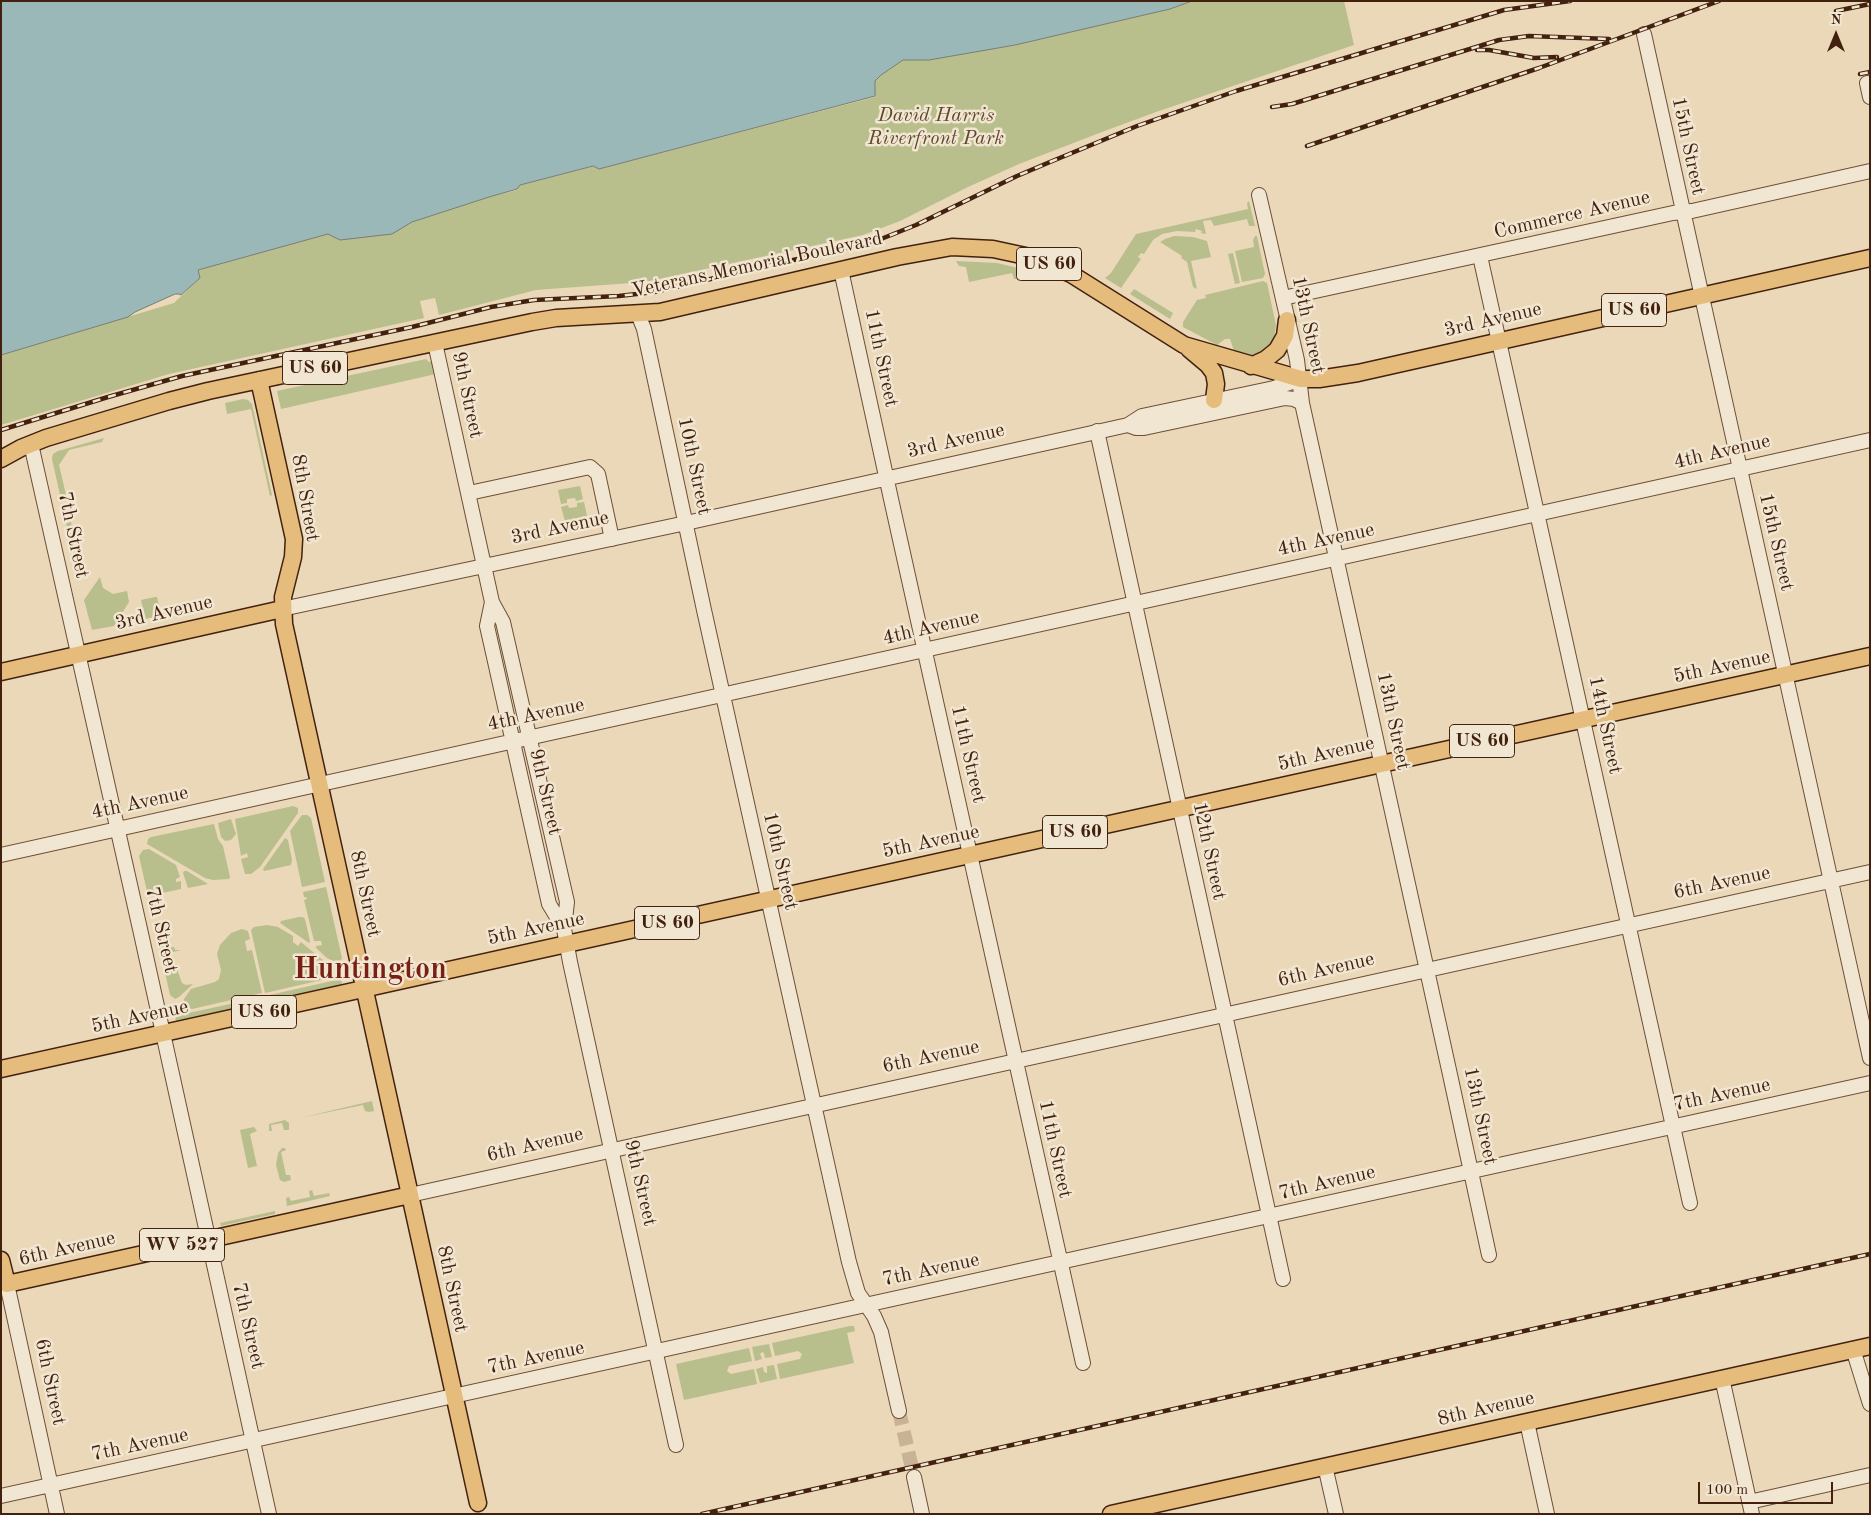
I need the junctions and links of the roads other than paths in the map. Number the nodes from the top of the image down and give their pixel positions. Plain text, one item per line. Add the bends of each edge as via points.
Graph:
1 (1644, 34) dead end
2 (1870, 171) edge
3 (1259, 195) dead end
4 (1682, 212) junction
5 (1480, 256) junction
6 (1870, 258) edge
7 (841, 270) junction
8 (1701, 295) junction
9 (1283, 298) junction
10 (638, 314) junction
11 (1287, 320) junction
12 (1499, 340) junction
13 (435, 342) junction
14 (1184, 345) junction
15 (1251, 366) junction
16 (1300, 379) junction
17 (259, 380) junction
18 (1214, 400) junction
19 (1302, 403) junction
20 (1128, 425) junction
21 (1097, 431) junction
22 (1870, 440) edge
23 (31, 444) junction
24 (1, 459) edge
25 (1739, 469) junction
26 (886, 478) junction
27 (469, 493) junction
28 (1538, 514) junction
29 (686, 523) junction
30 (612, 539) junction
31 (1336, 558) junction
32 (484, 567) junction
33 (492, 602) junction
34 (1134, 603) junction
35 (282, 609) junction
36 (924, 650) junction
37 (79, 654) junction
38 (1870, 656) edge
39 (1, 672) edge
40 (1785, 675) junction
41 (723, 695) junction
42 (1583, 719) junction
43 (529, 737) junction
44 (513, 740) junction
45 (1382, 764) junction
46 (319, 784) junction
47 (1180, 808) junction
48 (117, 829) junction
49 (1, 855) edge
50 (970, 855) junction
51 (1870, 872) edge
52 (1831, 880) junction
53 (769, 900) junction
54 (1628, 925) junction
55 (565, 937) junction
56 (1426, 970) junction
57 (364, 989) junction
58 (1225, 1014) junction
59 (163, 1033) junction
60 (1870, 1058) edge
61 (1015, 1060) junction
62 (1, 1069) edge
63 (1870, 1083) edge
64 (814, 1105) junction
65 (1673, 1127) junction
66 (612, 1150) junction
67 (1471, 1171) junction
68 (410, 1195) junction
69 (1690, 1204) dead end
70 (1270, 1216) junction
71 (208, 1239) junction
72 (1489, 1255) dead end
73 (1, 1260) edge
74 (1060, 1262) junction
75 (1283, 1279) dead end
76 (4, 1285) edge
77 (865, 1305) junction
78 (1870, 1346) edge
79 (1853, 1349) junction
80 (656, 1352) junction
81 (1083, 1363) dead end
82 (1722, 1378) junction
83 (454, 1396) junction
84 (1870, 1404) edge
85 (899, 1411) tunnel mouth
86 (1527, 1422) junction
87 (253, 1441) junction
88 (676, 1445) dead end
89 (1325, 1466) junction
90 (1870, 1475) edge
91 (914, 1477) tunnel mouth
92 (51, 1485) junction
93 (1, 1496) edge
94 (478, 1503) dead end
95 (1751, 1508) edge
96 (1114, 1513) edge
97 (57, 1514) edge
98 (269, 1514) edge
99 (922, 1514) edge
100 (1336, 1514) edge
101 (1547, 1514) edge

1 - 4 street, 15th Street
2 - 4 street, Commerce Avenue
3 - 9 street, 13th Street
4 - 5 street, Commerce Avenue
4 - 8 street, 15th Street
5 - 9 street, Commerce Avenue
5 - 12 street, 14th Street
6 - 8 main road, 3rd Avenue / US 60
7 - 10 main road, Veterans Memorial Boulevard / US 60 via 660,312
7 - 14 main road, Veterans Memorial Boulevard / US 60 via 952,247 1012,252 1072,274
7 - 26 street, 11th Street
8 - 12 main road, 3rd Avenue / US 60
8 - 25 street, 15th Street
9 - 11 street, 13th Street
10 - 13 main road, Veterans Memorial Boulevard / US 60 via 545,319
10 - 29 street, 10th Street
11 - 15 main road via 1285,336 1277,350
11 - 16 street, 13th Street
12 - 16 main road, 3rd Avenue / US 60 via 1358,373
12 - 28 street, 14th Street
13 - 17 main road, Veterans Memorial Boulevard / US 60
13 - 27 street, 9th Street
14 - 15 main road, Veterans Memorial Boulevard / US 60
14 - 18 main road via 1212,369 1216,384
15 - 16 main road, Veterans Memorial Boulevard / US 60
16 - 18 street, 3rd Avenue via 1274,388
16 - 19 street, 13th Street
17 - 23 main road, Veterans Memorial Boulevard / US 60 via 169,401
17 - 35 main road, 8th Street via 294,539
18 - 20 street, 3rd Avenue via 1142,416
19 - 20 street, 3rd Avenue via 1285,398 1144,428
19 - 31 street, 13th Street
20 - 21 street, 3rd Avenue
21 - 26 street, 3rd Avenue
21 - 34 street, 12th Street
22 - 25 street, 4th Avenue
23 - 24 main road, Veterans Memorial Boulevard / US 60
23 - 37 street, 7th Street
25 - 28 street, 4th Avenue
25 - 40 street, 15th Street
26 - 29 street, 3rd Avenue
26 - 36 street, 11th Street
27 - 30 street via 590,467 598,474
27 - 32 street, 9th Street
28 - 31 street, 4th Avenue
28 - 42 street, 14th Street
29 - 30 street, 3rd Avenue
29 - 41 street, 10th Street
30 - 32 street, 3rd Avenue
31 - 34 street, 4th Avenue
31 - 45 street, 13th Street
32 - 33 street, 9th Street
32 - 35 street, 3rd Avenue
33 - 43 street, 9th Street via 503,622
33 - 44 street, 9th Street via 487,626
34 - 36 street, 4th Avenue
34 - 47 street, 12th Street
35 - 37 main road, 3rd Avenue
35 - 46 main road, 8th Street
36 - 41 street, 4th Avenue
36 - 50 street, 11th Street
37 - 39 main road, 3rd Avenue
37 - 48 street, 7th Street
38 - 40 main road, 5th Avenue / US 60
40 - 42 main road, 5th Avenue / US 60
40 - 52 street, 15th Street
41 - 43 street, 4th Avenue
41 - 53 street, 10th Street
42 - 45 main road, 5th Avenue / US 60
42 - 54 street, 14th Street
43 - 44 street, 4th Avenue
43 - 55 street, 9th Street via 567,902
44 - 46 street, 4th Avenue
44 - 55 street, 9th Street via 549,904
45 - 47 main road, 5th Avenue / US 60
45 - 56 street, 13th Street
46 - 48 street, 4th Avenue
46 - 57 main road, 8th Street
47 - 50 main road, 5th Avenue / US 60
47 - 58 street, 12th Street
48 - 49 street, 4th Avenue
48 - 59 street, 7th Street
50 - 53 main road, 5th Avenue / US 60
50 - 61 street, 11th Street
51 - 52 street, 6th Avenue
52 - 54 street, 6th Avenue
52 - 60 street, 15th Street
53 - 55 main road, 5th Avenue / US 60
53 - 64 street, 10th Street
54 - 56 street, 6th Avenue
54 - 65 street, 14th Street
55 - 57 main road, 5th Avenue / US 60
55 - 66 street, 9th Street
56 - 58 street, 6th Avenue
56 - 67 street, 13th Street
57 - 59 main road, 5th Avenue / US 60
57 - 68 main road, 8th Street
58 - 61 street, 6th Avenue
58 - 70 street, 12th Street
59 - 62 main road, 5th Avenue / US 60
59 - 71 street, 7th Street
61 - 64 street, 6th Avenue
61 - 74 street, 11th Street
63 - 65 street, 7th Avenue
64 - 66 street, 6th Avenue
64 - 77 street, 10th Street via 853,1277
65 - 67 street, 7th Avenue
65 - 69 street, 14th Street
66 - 68 street, 6th Avenue
66 - 80 street, 9th Street
67 - 70 street, 7th Avenue
67 - 72 street, 13th Street
68 - 71 main road, 6th Avenue / WV 527
68 - 83 main road, 8th Street
70 - 74 street, 7th Avenue
70 - 75 street, 12th Street
71 - 76 main road, 6th Avenue / WV 527
71 - 87 street, 7th Street
73 - 76 main road, 6th Street
74 - 77 street, 7th Avenue
74 - 81 street, 11th Street
76 - 92 street, 6th Street
77 - 80 street, 7th Avenue
77 - 85 street, 10th Street via 874,1316 880,1332
78 - 79 main road, 8th Avenue
79 - 82 main road, 8th Avenue
79 - 84 street
80 - 83 street, 7th Avenue
80 - 88 street, 9th Street
82 - 86 main road, 8th Avenue
82 - 95 street
83 - 87 street, 7th Avenue
83 - 94 main road, 8th Street
86 - 89 main road, 8th Avenue
86 - 101 street
87 - 92 street, 7th Avenue
87 - 98 street, 7th Street
89 - 96 main road, 8th Avenue
89 - 100 street
90 - 95 street
91 - 99 street
92 - 93 street, 7th Avenue
92 - 97 street, 6th Street

